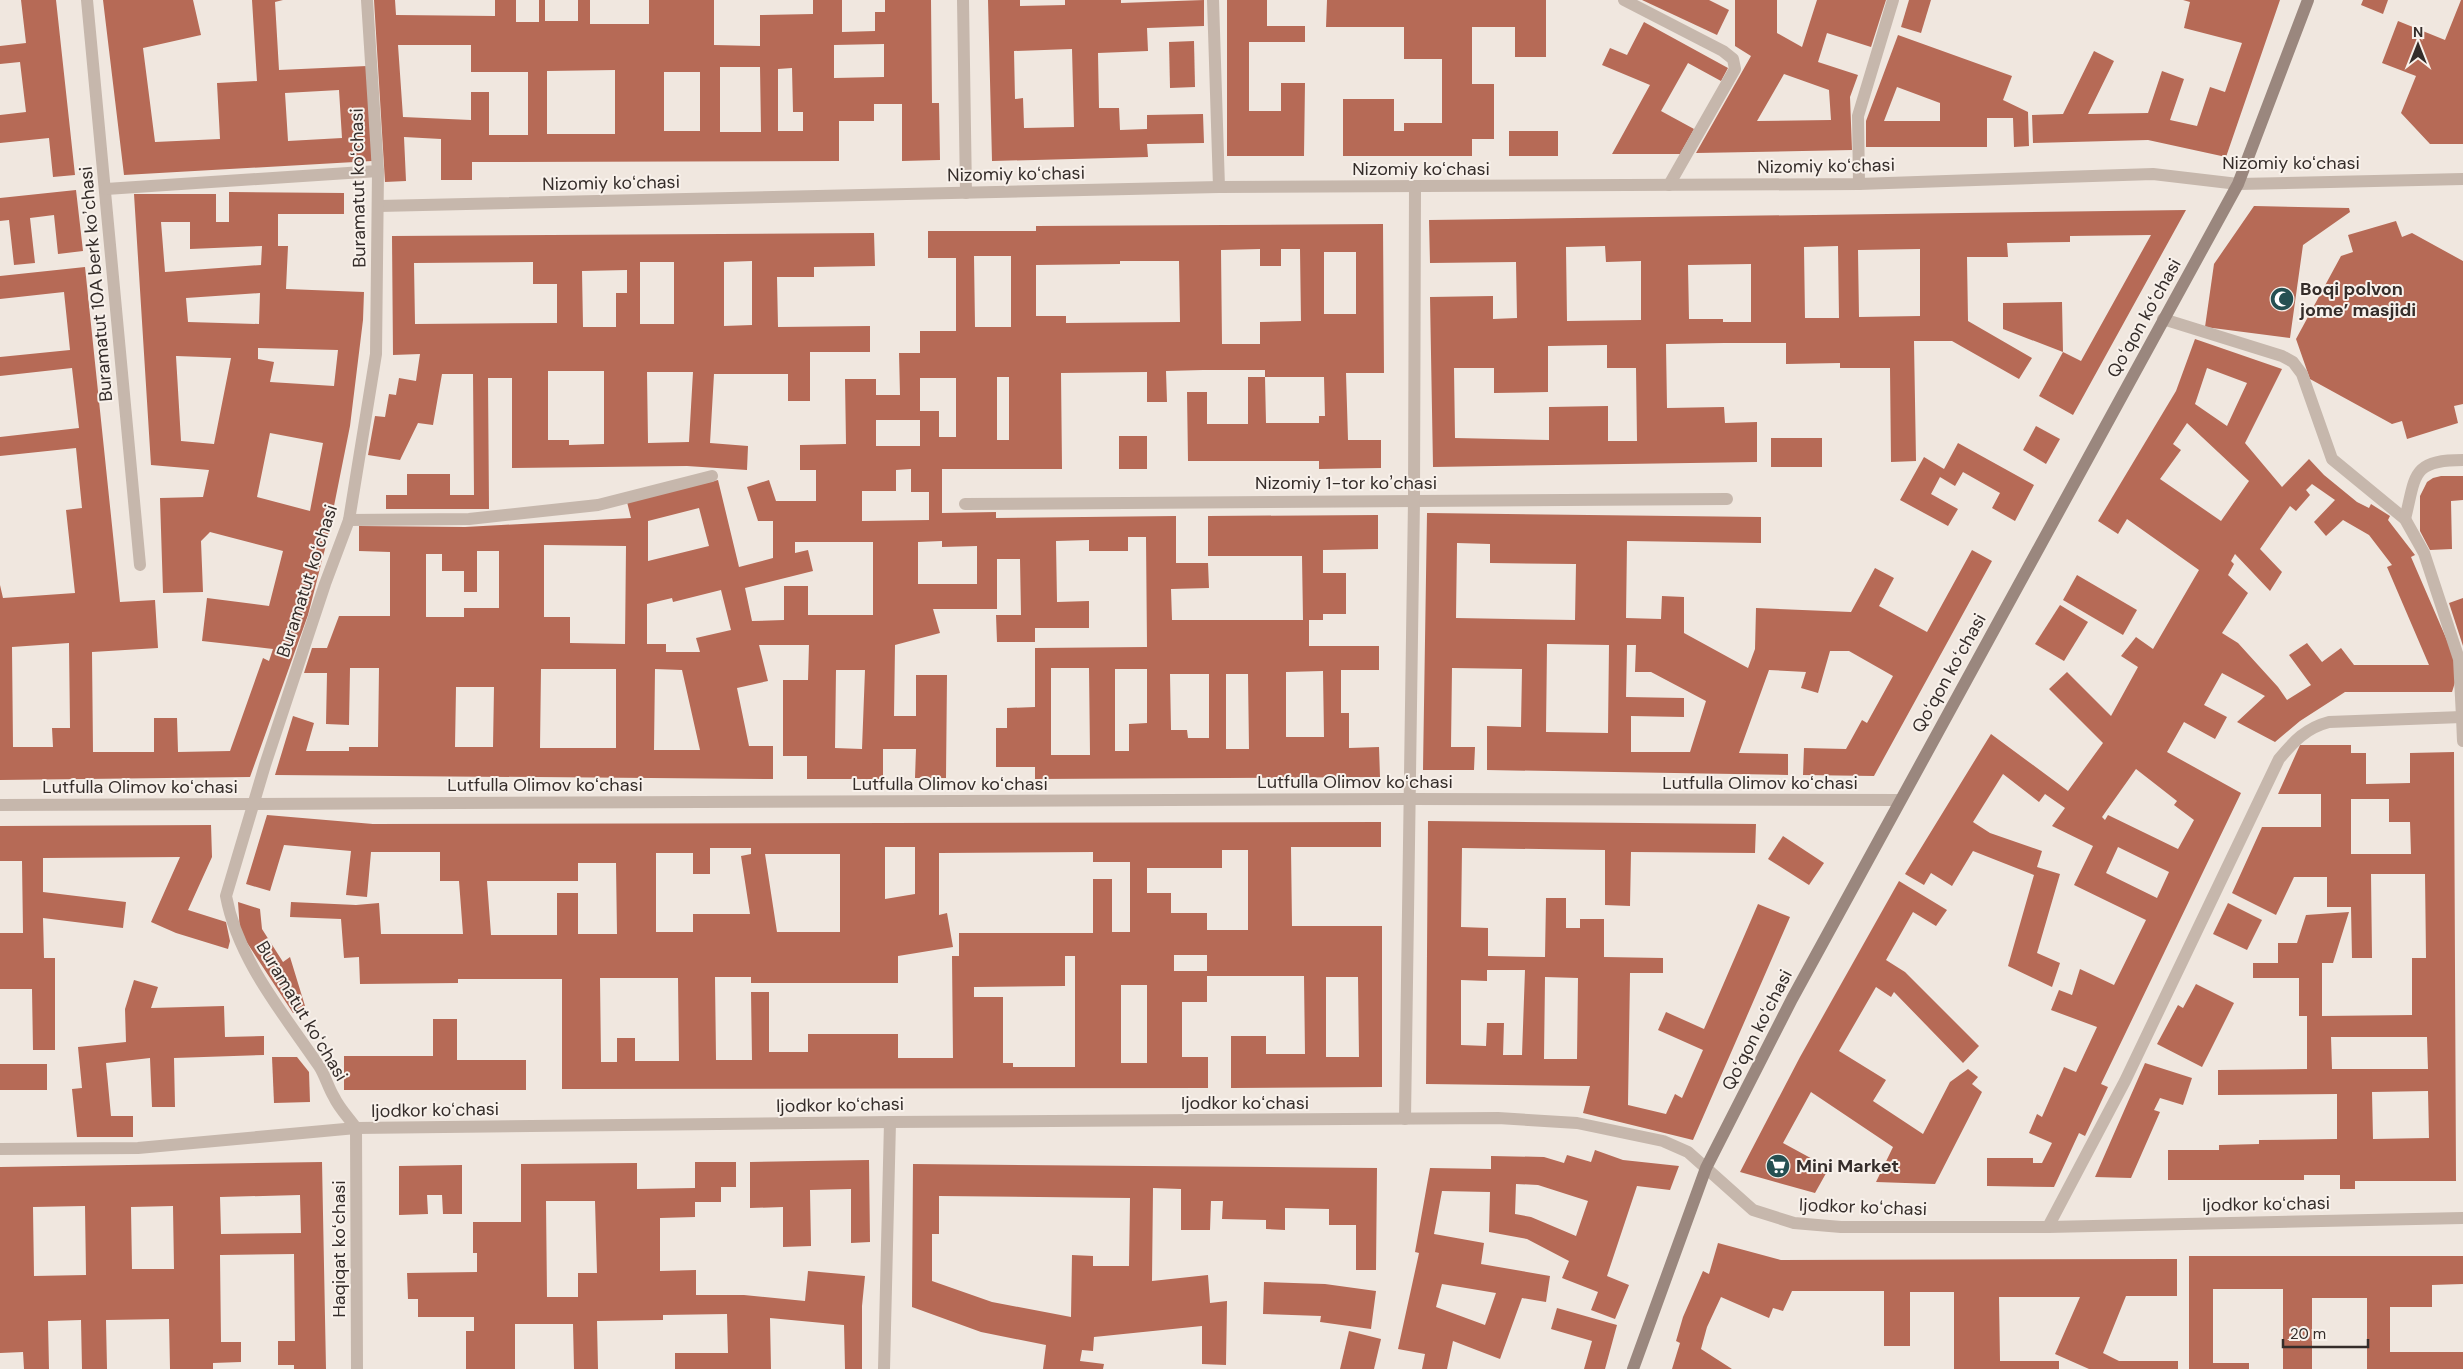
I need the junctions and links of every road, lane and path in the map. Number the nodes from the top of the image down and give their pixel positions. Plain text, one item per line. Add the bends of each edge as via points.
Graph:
1 (87, 0) edge
2 (367, 0) edge
3 (962, 0) edge
4 (1213, 0) edge
5 (1624, 0) edge
6 (1894, 0) edge
7 (2308, 0) edge
8 (378, 171) junction
9 (2463, 179) edge
10 (1859, 184) junction
11 (2238, 184) junction
12 (1669, 185) junction
13 (1415, 186) junction
14 (1219, 187) junction
15 (106, 189) junction
16 (966, 193) junction
17 (379, 206) junction
18 (2163, 319) junction
19 (2463, 460) edge
20 (712, 476) dead end
21 (1727, 499) dead end
22 (1414, 500) junction
23 (965, 504) dead end
24 (2405, 519) junction
25 (349, 520) junction
26 (140, 565) dead end
27 (2462, 717) edge
28 (2463, 741) edge
29 (1408, 799) junction
30 (1900, 800) junction
31 (255, 804) junction
32 (0, 805) edge
33 (1405, 1119) junction
34 (890, 1122) junction
35 (356, 1128) junction
36 (0, 1149) edge
37 (1706, 1168) junction
38 (2463, 1218) edge
39 (2048, 1226) junction
40 (357, 1369) edge
41 (884, 1369) edge
42 (1633, 1369) edge

1 - 15 street, Buramatut 10А berk koʼchasi
2 - 8 street, Buramatut koʻchasi
3 - 16 street
4 - 14 street
5 - 12 street via 1723,51 1733,59 1736,69
6 - 10 street via 1858,116
7 - 11 main road, Qoʻqon koʻchasi
8 - 15 street
8 - 17 street, Buramatut koʻchasi
9 - 11 street, Nizomiy koʻchasi
10 - 11 street, Nizomiy koʻchasi via 2153,174
10 - 12 street, Nizomiy koʻchasi
11 - 18 main road, Qoʻqon koʻchasi
12 - 13 street, Nizomiy koʻchasi
13 - 14 street, Nizomiy koʻchasi
13 - 22 street
14 - 16 street, Nizomiy koʻchasi
15 - 26 street, Buramatut 10А berk koʼchasi
16 - 17 street, Nizomiy koʻchasi
17 - 25 street, Buramatut koʻchasi via 376,354
18 - 24 street via 2293,362 2302,374 2332,459
18 - 30 main road, Qoʻqon koʻchasi
19 - 24 street via 2440,460 2426,465 2417,474
20 - 25 street via 598,505 469,519
21 - 22 street, Nizomiy 1-tor koʼchasi
22 - 23 street, Nizomiy 1-tor koʼchasi
22 - 29 street
24 - 27 street via 2424,553 2459,659
25 - 31 street, Buramatut koʻchasi via 265,765
27 - 28 street
27 - 39 street via 2329,722 2314,726 2294,741 2279,759 2124,1080
29 - 30 street, Lutfulla Olimov koʻchasi
29 - 31 street, Lutfulla Olimov koʻchasi
29 - 33 street
30 - 37 main road, Qoʻqon koʻchasi via 1792,999
31 - 32 street, Lutfulla Olimov koʻchasi
31 - 35 street, Buramatut koʻchasi via 226,896 230,917 265,988 320,1068 335,1099
33 - 34 street, Ijodkor koʻchasi
33 - 37 street, Ijodkor koʻchasi via 1498,1118 1577,1123 1662,1141 1688,1152
34 - 35 street, Ijodkor koʻchasi
34 - 41 street
35 - 36 street, Ijodkor koʻchasi via 138,1148
35 - 40 street, Haqiqat koʻchasi
37 - 39 street, Ijodkor koʻchasi via 1753,1210 1794,1223
37 - 42 main road, Qoʻqon koʻchasi
38 - 39 street, Ijodkor koʻchasi

